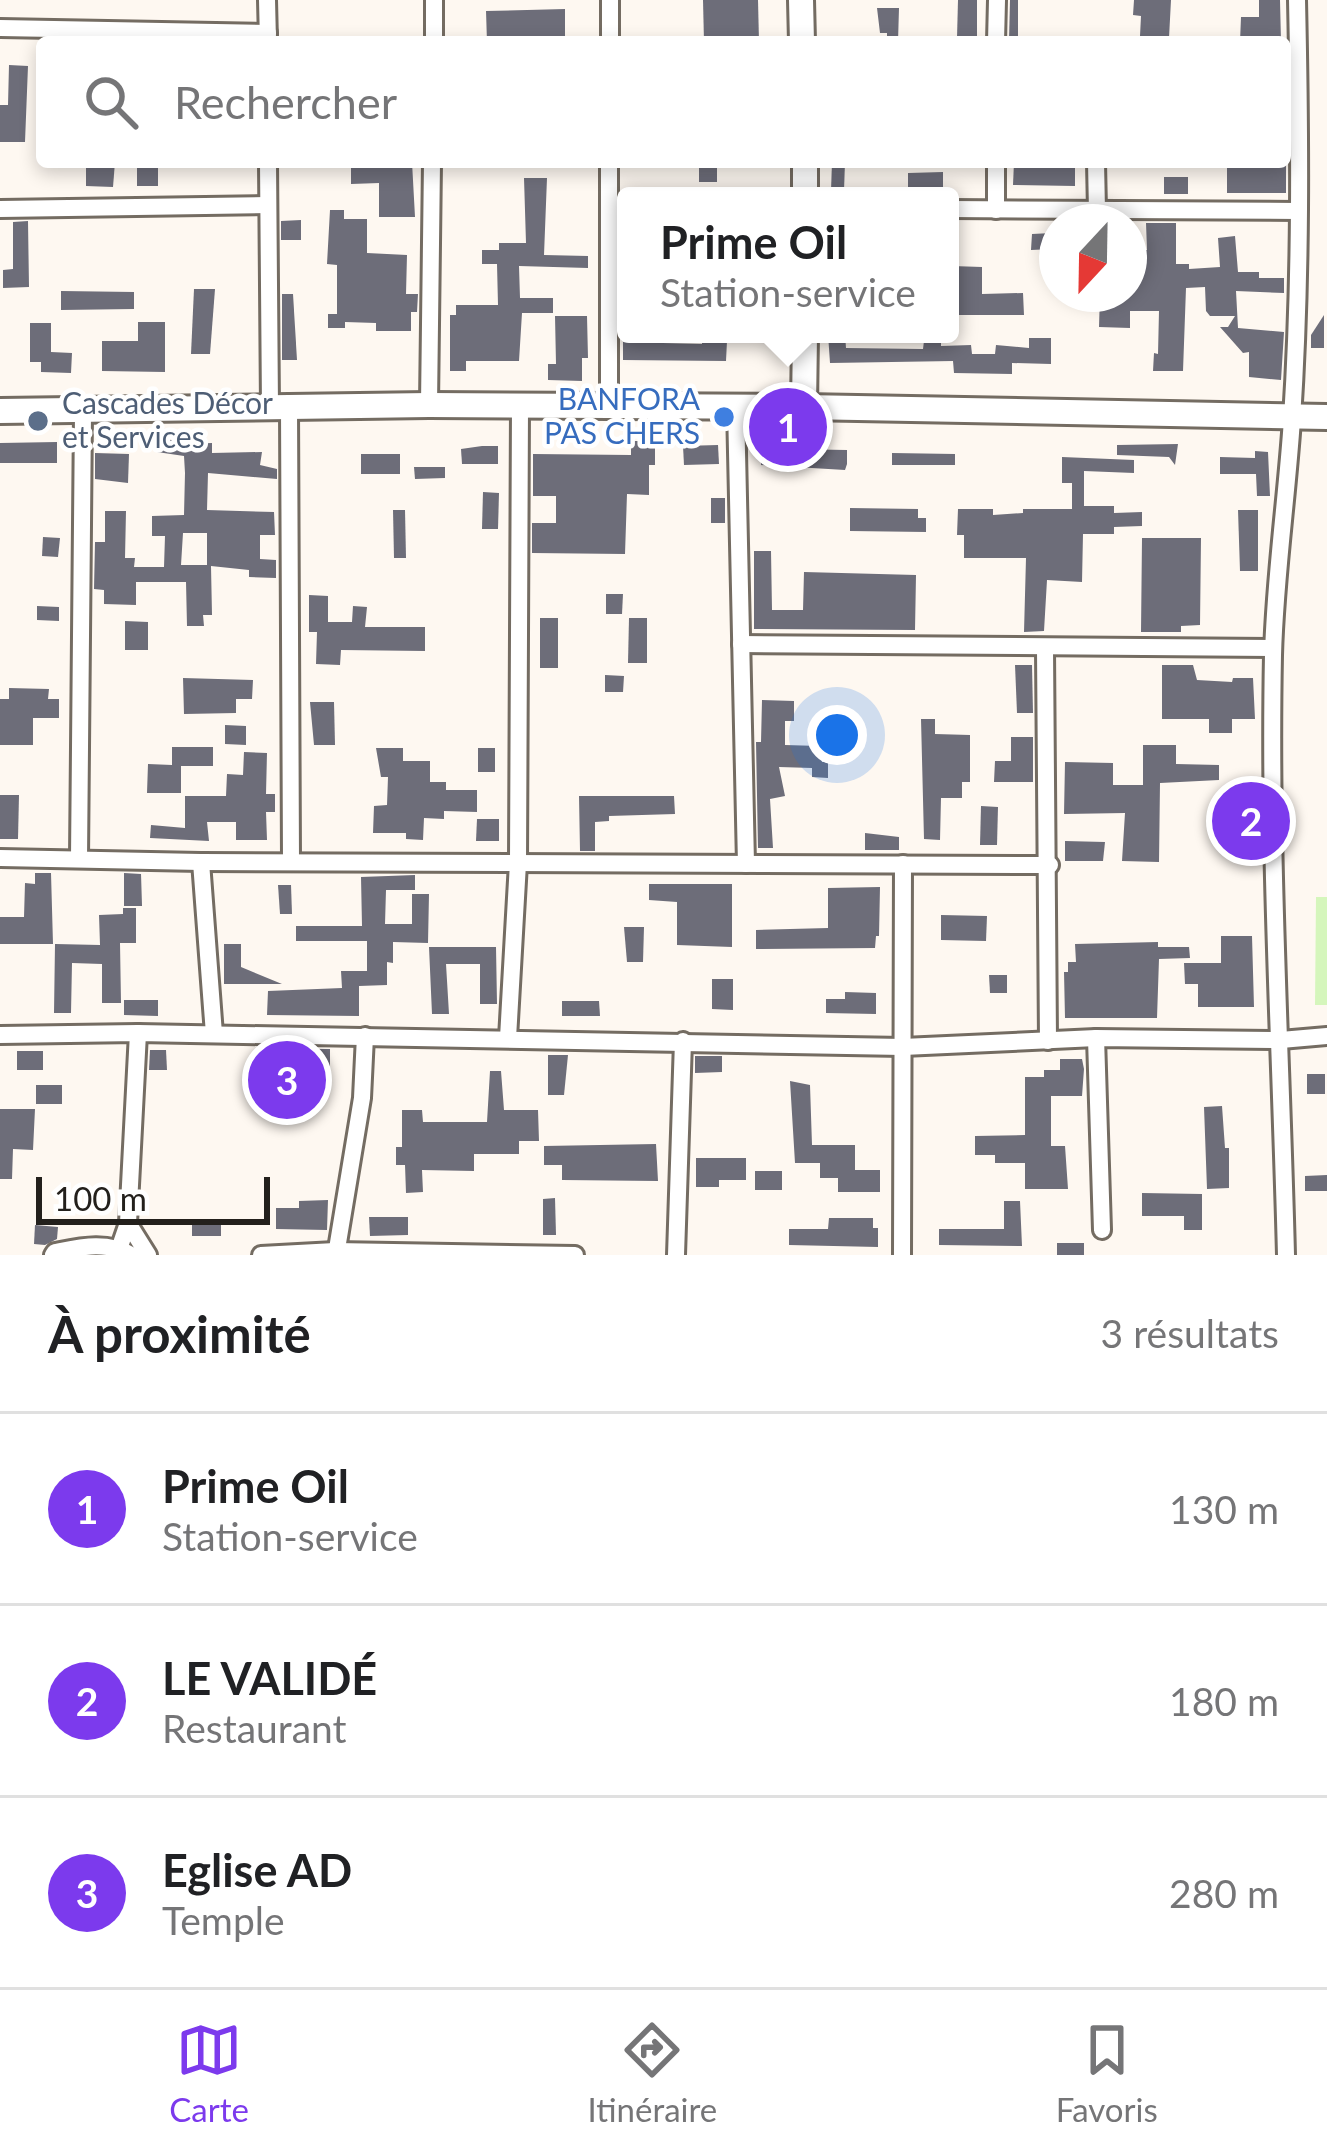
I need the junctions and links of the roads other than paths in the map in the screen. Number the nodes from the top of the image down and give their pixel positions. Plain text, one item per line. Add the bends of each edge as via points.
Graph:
1 (267, 0) edge
2 (434, 0) edge
3 (610, 0) edge
4 (801, 0) edge
5 (997, 0) edge
6 (1297, 0) edge
7 (0, 28) edge
8 (214, 36) edge
9 (268, 36) edge
10 (434, 36) edge
11 (610, 36) edge
12 (802, 36) edge
13 (996, 36) edge
14 (1292, 74) edge
15 (268, 168) edge
16 (432, 168) edge
17 (610, 168) edge
18 (996, 168) edge
19 (1096, 168) edge
20 (1097, 204) edge
21 (268, 205) junction
22 (0, 209) edge
23 (959, 209) edge
24 (996, 210) junction
25 (1039, 210) edge
26 (1147, 211) edge
27 (1298, 211) junction
28 (805, 343) edge
29 (429, 405) junction
30 (520, 406) junction
31 (609, 406) junction
32 (736, 406) junction
33 (804, 406) junction
34 (279, 408) junction
35 (0, 412) edge
36 (83, 413) junction
37 (1292, 416) junction
38 (1327, 417) edge
39 (742, 644) junction
40 (1273, 648) junction
41 (1045, 650) junction
42 (0, 858) edge
43 (79, 859) junction
44 (291, 860) junction
45 (201, 862) junction
46 (518, 863) junction
47 (746, 864) junction
48 (903, 864) junction
49 (1049, 865) junction
50 (138, 1033) junction
51 (214, 1034) junction
52 (0, 1036) edge
53 (365, 1036) junction
54 (1327, 1036) edge
55 (508, 1038) junction
56 (1096, 1038) junction
57 (1281, 1040) junction
58 (683, 1041) junction
59 (1048, 1041) junction
60 (903, 1047) junction
61 (128, 1223) junction
62 (1102, 1230) dead end
63 (122, 1252) edge
64 (336, 1253) edge
65 (53, 1255) edge
66 (148, 1255) edge
67 (261, 1255) edge
68 (575, 1255) edge
69 (676, 1255) edge
70 (902, 1255) edge
71 (1286, 1255) edge

1 - 9 street
2 - 10 street
3 - 11 street
4 - 12 main road
5 - 13 street
6 - 14 street
7 - 8 street
14 - 27 street
15 - 21 street
16 - 29 street
17 - 31 street
18 - 24 street
19 - 20 street
21 - 22 street
21 - 34 street
23 - 24 street
24 - 25 street
26 - 27 street
27 - 37 street
28 - 33 main road
29 - 30 main road
29 - 34 main road
30 - 31 main road
30 - 46 street
31 - 32 main road
32 - 33 main road
32 - 39 street
33 - 37 main road
34 - 36 main road
34 - 44 street
35 - 36 main road
36 - 43 street
37 - 38 main road
37 - 40 street
39 - 41 street
39 - 47 street
40 - 41 street
40 - 57 street via 1271,850
41 - 49 street
42 - 43 street
43 - 45 street
44 - 45 street
44 - 46 street
45 - 51 street
46 - 47 street
46 - 55 street
47 - 48 street
48 - 49 street
48 - 60 street
49 - 59 street
50 - 51 street
50 - 52 street
50 - 61 street
51 - 53 street
53 - 55 street
53 - 64 street
54 - 57 street
55 - 58 street
56 - 57 street
56 - 59 street
56 - 62 street
57 - 71 street
58 - 60 street
58 - 69 street
59 - 60 street
60 - 70 street
61 - 63 street
61 - 66 street
63 - 65 street via 89,1246
64 - 67 street
64 - 68 street

